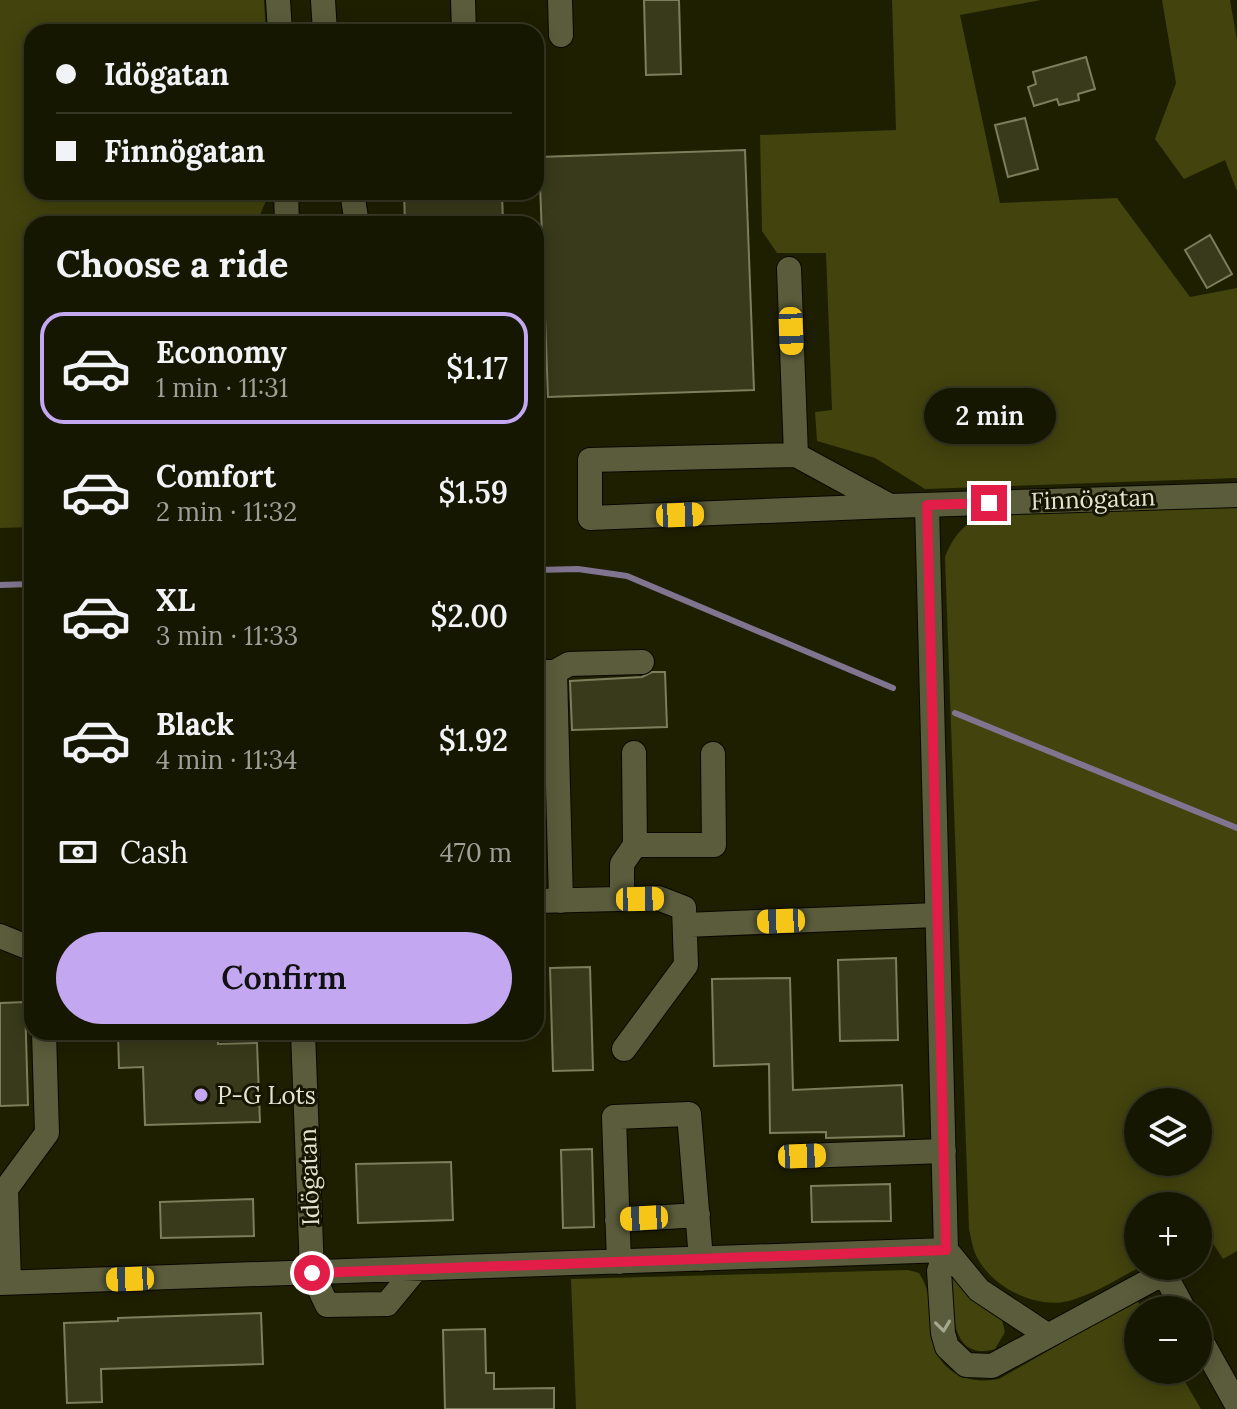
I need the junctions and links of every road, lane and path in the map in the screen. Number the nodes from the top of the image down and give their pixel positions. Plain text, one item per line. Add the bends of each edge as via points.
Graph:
1 (278, 0) edge
2 (323, 0) edge
3 (463, 0) edge
4 (560, 0) edge
5 (280, 24) edge
6 (324, 24) edge
7 (464, 24) edge
8 (561, 35) dead end
9 (789, 269) dead end
10 (796, 455) junction
11 (1237, 495) edge
12 (927, 505) junction
13 (890, 506) junction
14 (642, 662) dead end
15 (545, 672) edge
16 (634, 753) dead end
17 (713, 754) dead end
18 (635, 845) junction
19 (622, 899) junction
20 (544, 901) edge
21 (561, 901) junction
22 (937, 915) junction
23 (685, 925) junction
24 (0, 936) edge
25 (24, 946) edge
26 (44, 1040) edge
27 (303, 1040) edge
28 (624, 1049) dead end
29 (944, 1151) junction
30 (802, 1156) dead end
31 (698, 1215) junction
32 (617, 1220) junction
33 (4, 1239) edge
34 (946, 1250) junction
35 (701, 1259) junction
36 (619, 1262) junction
37 (415, 1270) junction
38 (312, 1273) junction
39 (4, 1283) edge
40 (1176, 1296) edge
41 (1047, 1335) junction
42 (1212, 1360) edge
43 (1237, 1405) edge

1 - 5 street
2 - 6 street
3 - 7 street
4 - 8 street
9 - 10 street
10 - 13 street
10 - 13 street, Finnögatan via 590,460 590,518
11 - 12 street, Finnögatan
12 - 13 street, Finnögatan
12 - 22 street
14 - 15 street via 569,664
15 - 21 street
16 - 18 street
17 - 18 street via 714,845
18 - 19 street via 622,864
19 - 21 street
19 - 23 street via 658,898 684,908
20 - 21 street
22 - 23 street
22 - 29 street
23 - 28 street via 686,965
24 - 25 street
26 - 33 street via 47,1133 6,1189
27 - 38 street, Idögatan
29 - 30 street
29 - 34 street
31 - 32 street
31 - 32 street via 689,1114 629,1116 614,1117
31 - 35 street
32 - 36 street
33 - 39 street
34 - 35 street
34 - 41 street via 979,1290
34 -> 41 street via 939,1271 943,1333 956,1358 966,1365 992,1366
35 - 36 street
36 - 37 street
37 - 38 street
37 - 38 street via 387,1304 327,1305
38 - 39 street
40 - 41 street via 1164,1273
42 - 43 street

